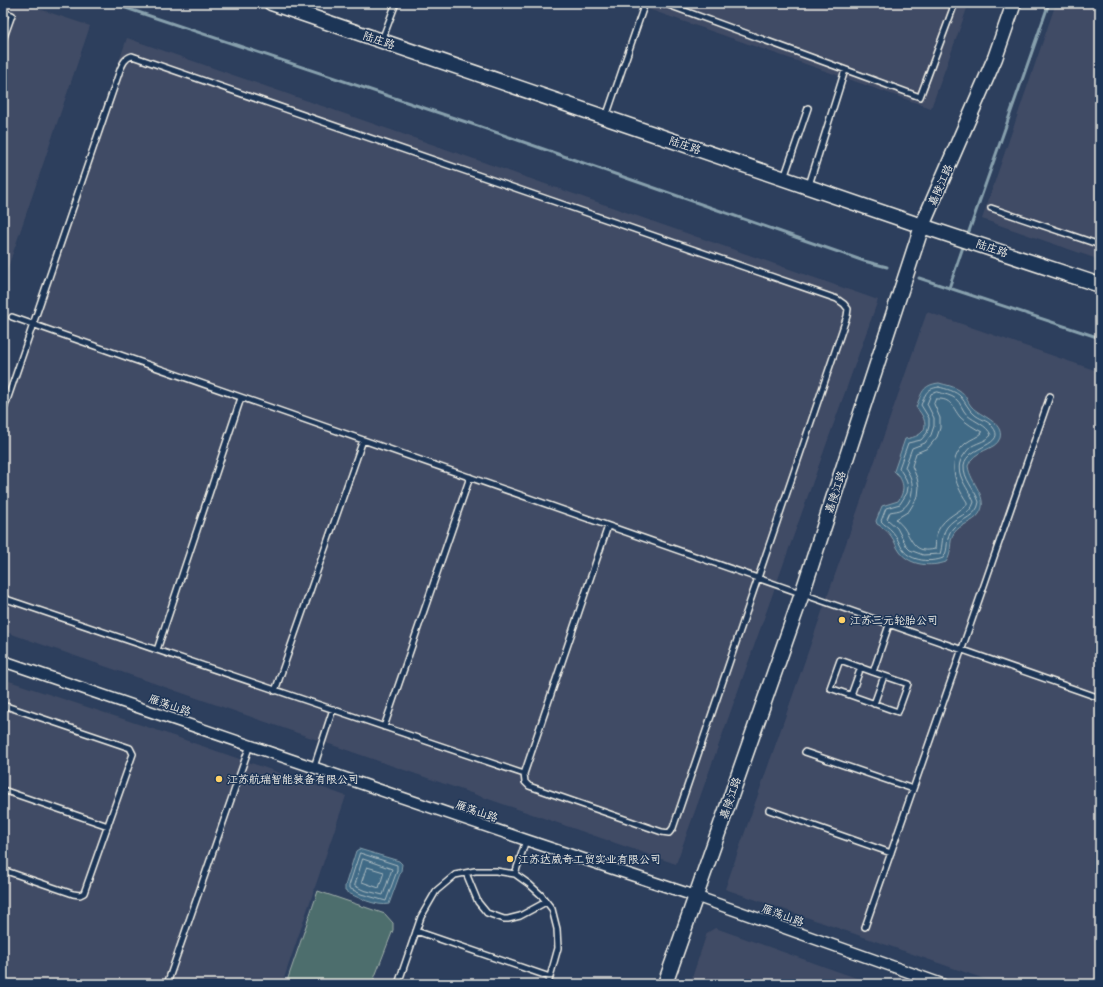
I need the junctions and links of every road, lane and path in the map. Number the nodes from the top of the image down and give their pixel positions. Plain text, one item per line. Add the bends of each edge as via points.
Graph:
1 (271, 3) edge
2 (396, 3) edge
3 (646, 3) edge
4 (663, 3) edge
5 (955, 3) edge
6 (1014, 3) edge
7 (3, 12) edge
8 (3, 40) edge
9 (382, 41) junction
10 (845, 70) junction
11 (808, 108) dead end
12 (606, 118) junction
13 (784, 179) junction
14 (808, 187) junction
15 (991, 208) dead end
16 (922, 226) junction
17 (1100, 245) edge
18 (1100, 285) edge
19 (12, 317) dead end
20 (33, 325) junction
21 (1050, 396) dead end
22 (241, 398) junction
23 (3, 412) edge
24 (363, 440) junction
25 (470, 477) junction
26 (608, 526) junction
27 (757, 578) junction
28 (802, 594) junction
29 (3, 598) edge
30 (889, 625) junction
31 (157, 650) junction
32 (962, 650) junction
33 (3, 661) edge
34 (861, 668) junction
35 (873, 672) junction
36 (884, 676) junction
37 (275, 691) junction
38 (851, 695) junction
39 (1100, 698) edge
40 (874, 704) junction
41 (3, 705) edge
42 (333, 710) junction
43 (384, 727) junction
44 (250, 745) junction
45 (804, 752) dead end
46 (314, 768) junction
47 (524, 774) junction
48 (913, 789) junction
49 (3, 790) edge
50 (769, 810) dead end
51 (108, 826) junction
52 (526, 840) junction
53 (890, 853) junction
54 (3, 870) edge
55 (466, 873) junction
56 (515, 874) junction
57 (695, 896) junction
58 (546, 902) junction
59 (864, 927) dead end
60 (416, 931) junction
61 (550, 977) junction
62 (167, 984) edge
63 (398, 984) edge
64 (548, 984) edge
65 (665, 984) edge
66 (942, 984) edge

1 - 9 street, 陆庄路
2 - 9 lane
3 - 12 lane
4 - 10 lane
5 - 10 lane via 920,97
6 - 16 street, 嘉陵江路 via 995,58
7 - 8 lane via 12,15
9 - 12 street, 陆庄路
10 - 14 lane
11 - 13 lane
12 - 13 street, 陆庄路
13 - 14 street, 陆庄路
14 - 16 street, 陆庄路
15 - 17 lane
16 - 18 street, 陆庄路
16 - 28 street, 嘉陵江路
19 - 20 lane
20 - 22 lane
20 - 23 lane
20 - 27 lane via 123,61 132,56 837,299 848,309 846,316
21 - 32 lane
22 - 24 lane
22 - 31 lane
24 - 25 lane
24 - 37 lane
25 - 26 lane
25 - 43 lane
26 - 27 lane
26 - 47 lane
27 - 28 lane
27 - 47 lane via 673,828 669,833 528,786
28 - 30 lane
28 - 57 street, 嘉陵江路
29 - 31 lane
30 - 32 lane
30 - 35 lane
31 - 37 lane
32 - 39 lane
32 - 48 lane
33 - 44 street, 雁荡山路
34 - 35 lane
34 - 38 lane
34 - 38 lane via 840,660 832,681 830,688
35 - 36 lane
36 - 40 lane
36 - 40 lane via 908,684 898,712
37 - 42 lane
38 - 40 lane
41 - 51 lane via 132,750 133,754
42 - 43 lane
42 - 46 lane
43 - 47 lane
44 - 46 street, 雁荡山路
44 - 62 lane
45 - 48 lane
46 - 52 street, 雁荡山路
48 - 53 lane
49 - 51 lane
50 - 53 lane
51 - 54 lane via 86,890 80,895
52 - 56 lane
52 - 57 street, 雁荡山路
53 - 59 lane
55 - 56 lane via 496,870
55 - 58 lane via 478,902 487,913 508,919 520,916
55 - 60 lane via 455,875 436,891
56 - 58 lane
57 - 65 street, 嘉陵江路
57 - 66 street, 雁荡山路
58 - 61 lane via 552,909 557,929 558,948
60 - 61 lane
60 - 63 lane
61 - 64 lane

